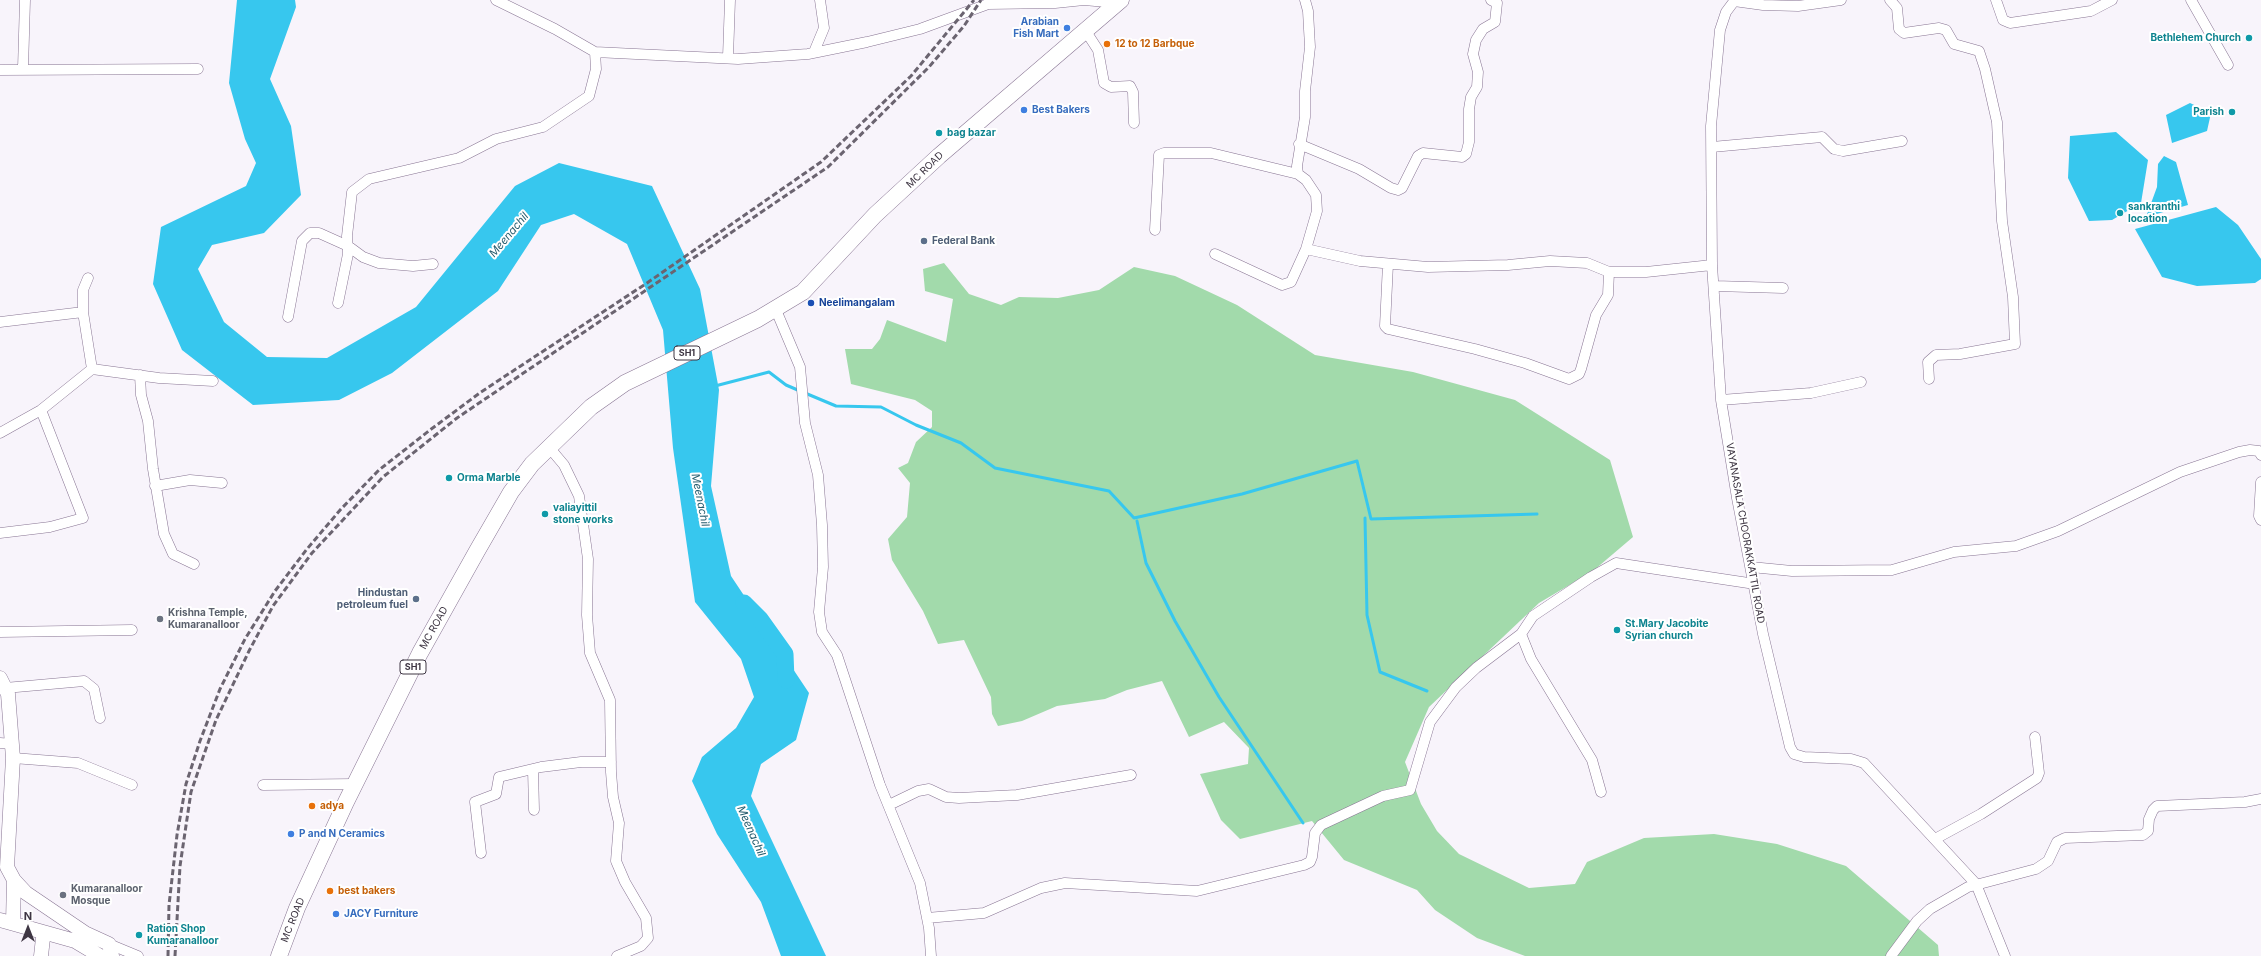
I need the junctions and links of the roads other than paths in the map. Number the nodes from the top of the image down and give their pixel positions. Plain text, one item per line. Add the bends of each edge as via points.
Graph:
1 (26, 0) edge
2 (496, 0) edge
3 (730, 0) edge
4 (820, 0) edge
5 (1305, 0) edge
6 (1491, 0) edge
7 (1734, 0) edge
8 (1841, 0) edge
9 (1890, 0) edge
10 (1996, 0) edge
11 (2112, 0) edge
12 (2191, 0) edge
13 (1120, 1) edge
14 (1085, 30) junction
15 (595, 52) junction
16 (814, 52) junction
17 (728, 57) junction
18 (2228, 65) dead end
19 (23, 69) junction
20 (198, 69) dead end
21 (0, 70) edge
22 (1134, 123) dead end
23 (1902, 141) dead end
24 (1299, 144) junction
25 (1712, 146) junction
26 (1298, 174) junction
27 (1155, 230) dead end
28 (348, 246) junction
29 (1306, 248) junction
30 (1215, 254) dead end
31 (433, 264) dead end
32 (1388, 264) junction
33 (1712, 265) junction
34 (1609, 272) junction
35 (88, 278) dead end
36 (1715, 286) junction
37 (1783, 288) dead end
38 (338, 303) dead end
39 (776, 310) junction
40 (82, 312) junction
41 (288, 317) dead end
42 (0, 322) edge
43 (92, 369) junction
44 (140, 375) junction
45 (1928, 379) dead end
46 (213, 381) dead end
47 (1861, 382) dead end
48 (1721, 400) junction
49 (41, 410) junction
50 (0, 433) edge
51 (548, 446) junction
52 (2261, 456) edge
53 (2261, 482) edge
54 (222, 483) dead end
55 (155, 486) junction
56 (2261, 520) edge
57 (0, 534) edge
58 (194, 564) dead end
59 (1751, 567) junction
60 (1755, 584) junction
61 (132, 630) dead end
62 (0, 632) edge
63 (1521, 634) junction
64 (3, 683) edge
65 (100, 718) dead end
66 (2035, 737) dead end
67 (6, 743) edge
68 (13, 758) junction
69 (611, 762) junction
70 (533, 769) junction
71 (1131, 774) dead end
72 (355, 784) junction
73 (132, 785) dead end
74 (263, 785) dead end
75 (1601, 792) dead end
76 (2261, 799) edge
77 (889, 804) junction
78 (534, 810) dead end
79 (1935, 839) junction
80 (481, 853) dead end
81 (14, 880) junction
82 (1976, 884) junction
83 (927, 918) junction
84 (6, 921) edge
85 (31, 929) junction
86 (43, 938) junction
87 (110, 950) edge
88 (41, 956) edge
89 (83, 956) edge
90 (100, 956) edge
91 (138, 956) edge
92 (279, 956) edge
93 (617, 956) edge
94 (931, 956) edge
95 (1891, 956) edge
96 (2005, 956) edge

1 - 19 street
2 - 15 street
3 - 17 street
4 - 16 street via 824,28
5 - 24 street via 1310,47
6 - 24 street via 1497,4 1495,22 1483,29 1476,40 1473,54 1478,72 1477,87 1471,97 1469,109 1470,142 1466,154 1462,157 1423,153 1418,156 1402,188 1398,190 1359,169
7 - 8 street via 1763,5 1798,6
7 - 25 street, VAYANASALA CHOORAKKATTIL ROAD via 1726,12 1720,30 1711,126
9 - 45 street via 1898,8 1899,29 1904,33 1939,28 1946,30 1954,44 1979,50 1997,122 2002,221 2013,297 2015,344 1960,354 1936,355 1928,362
10 - 11 street via 2003,20 2010,23 2091,11
12 - 18 street
13 - 14 main road, MC ROAD / SH1
13 - 16 street via 988,4 920,29
14 - 22 street via 1098,50 1104,83 1111,86 1130,86 1133,92
14 - 39 main road, MC ROAD / SH1 via 939,156 875,215 802,292
15 - 17 street
15 - 28 street via 596,69 590,96 543,127 496,139 459,158 384,174 362,184 352,192
16 - 17 street via 738,59
19 - 20 street
19 - 21 street
23 - 25 street via 1843,151 1834,149 1822,137
24 - 26 street
25 - 33 street, VAYANASALA CHOORAKKATTIL ROAD
26 - 27 street via 1211,153 1164,153 1159,155
26 - 29 street via 1306,180 1316,195 1317,211
28 - 31 street via 363,257 379,263 413,266
28 - 38 street
28 - 41 street via 319,233 310,233 302,241
29 - 30 street via 1291,282 1282,285
29 - 32 street via 1360,261
32 - 34 street via 1428,267 1550,261 1586,263
32 - 34 street via 1385,326 1388,329 1475,349 1569,379 1579,374 1581,369 1596,315 1608,295
33 - 34 street via 1646,272
33 - 36 street, VAYANASALA CHOORAKKATTIL ROAD
35 - 40 street via 83,290
36 - 37 street
36 - 48 street, VAYANASALA CHOORAKKATTIL ROAD
39 - 51 main road, MC ROAD / SH1 via 625,383 591,407
39 - 77 street via 796,354 803,386 805,423 818,475 823,567 820,622 822,632 837,655
40 - 42 street
40 - 43 street
43 - 44 street
43 - 49 street
44 - 46 street
44 - 55 street
47 - 48 street via 1811,393
48 - 59 street, VAYANASALA CHOORAKKATTIL ROAD
49 - 50 street
49 - 57 street via 83,518 50,527
51 - 69 street via 564,465 579,496 588,559 587,615 590,653 610,700
51 - 72 main road, MC ROAD / SH1 via 512,492 477,550 420,653
52 - 59 street via 2259,451 2239,452 2180,472 2058,531 2016,546 1954,552 1892,570 1792,571
53 - 56 street
54 - 55 street via 190,480
55 - 58 street via 164,534 173,554
59 - 60 street, VAYANASALA CHOORAKKATTIL ROAD
60 - 63 street via 1616,563 1533,616
60 - 79 street, VAYANASALA CHOORAKKATTIL ROAD via 1763,634 1790,747 1794,754 1864,762
61 - 62 street
63 - 75 street via 1531,659 1592,760
63 - 83 street via 1476,668 1456,687 1430,722 1410,790 1383,796 1321,825 1315,833 1310,862 1304,866 1197,891 1065,882 1041,888 984,913
64 - 65 street via 84,681 94,689
64 - 67 street via 8,694
66 - 79 street via 2039,773 2037,778 1981,814
67 - 68 street
68 - 73 street via 78,763
68 - 81 street via 7,867
69 - 70 street via 581,762
69 - 93 street via 613,797 619,823 616,861 646,918 648,938 641,946
70 - 78 street
70 - 80 street via 499,777 496,794 475,802
71 - 77 street via 1017,795 959,798 946,797 929,789
72 - 74 street
72 - 92 main road, MC ROAD / SH1 via 298,908
76 - 82 street via 2157,806 2153,810 2148,831 2144,835 2065,838 2057,842 2048,861 2036,869
77 - 83 street via 920,883
79 - 82 street, VAYANASALA CHOORAKKATTIL ROAD
81 - 84 street
81 - 87 street via 26,893
82 - 95 street via 1930,909 1917,921
82 - 96 street, VAYANASALA CHOORAKKATTIL ROAD
83 - 94 street
84 - 85 street
85 - 86 street
85 - 90 street via 75,941
86 - 88 street
86 - 89 street
87 - 91 street

